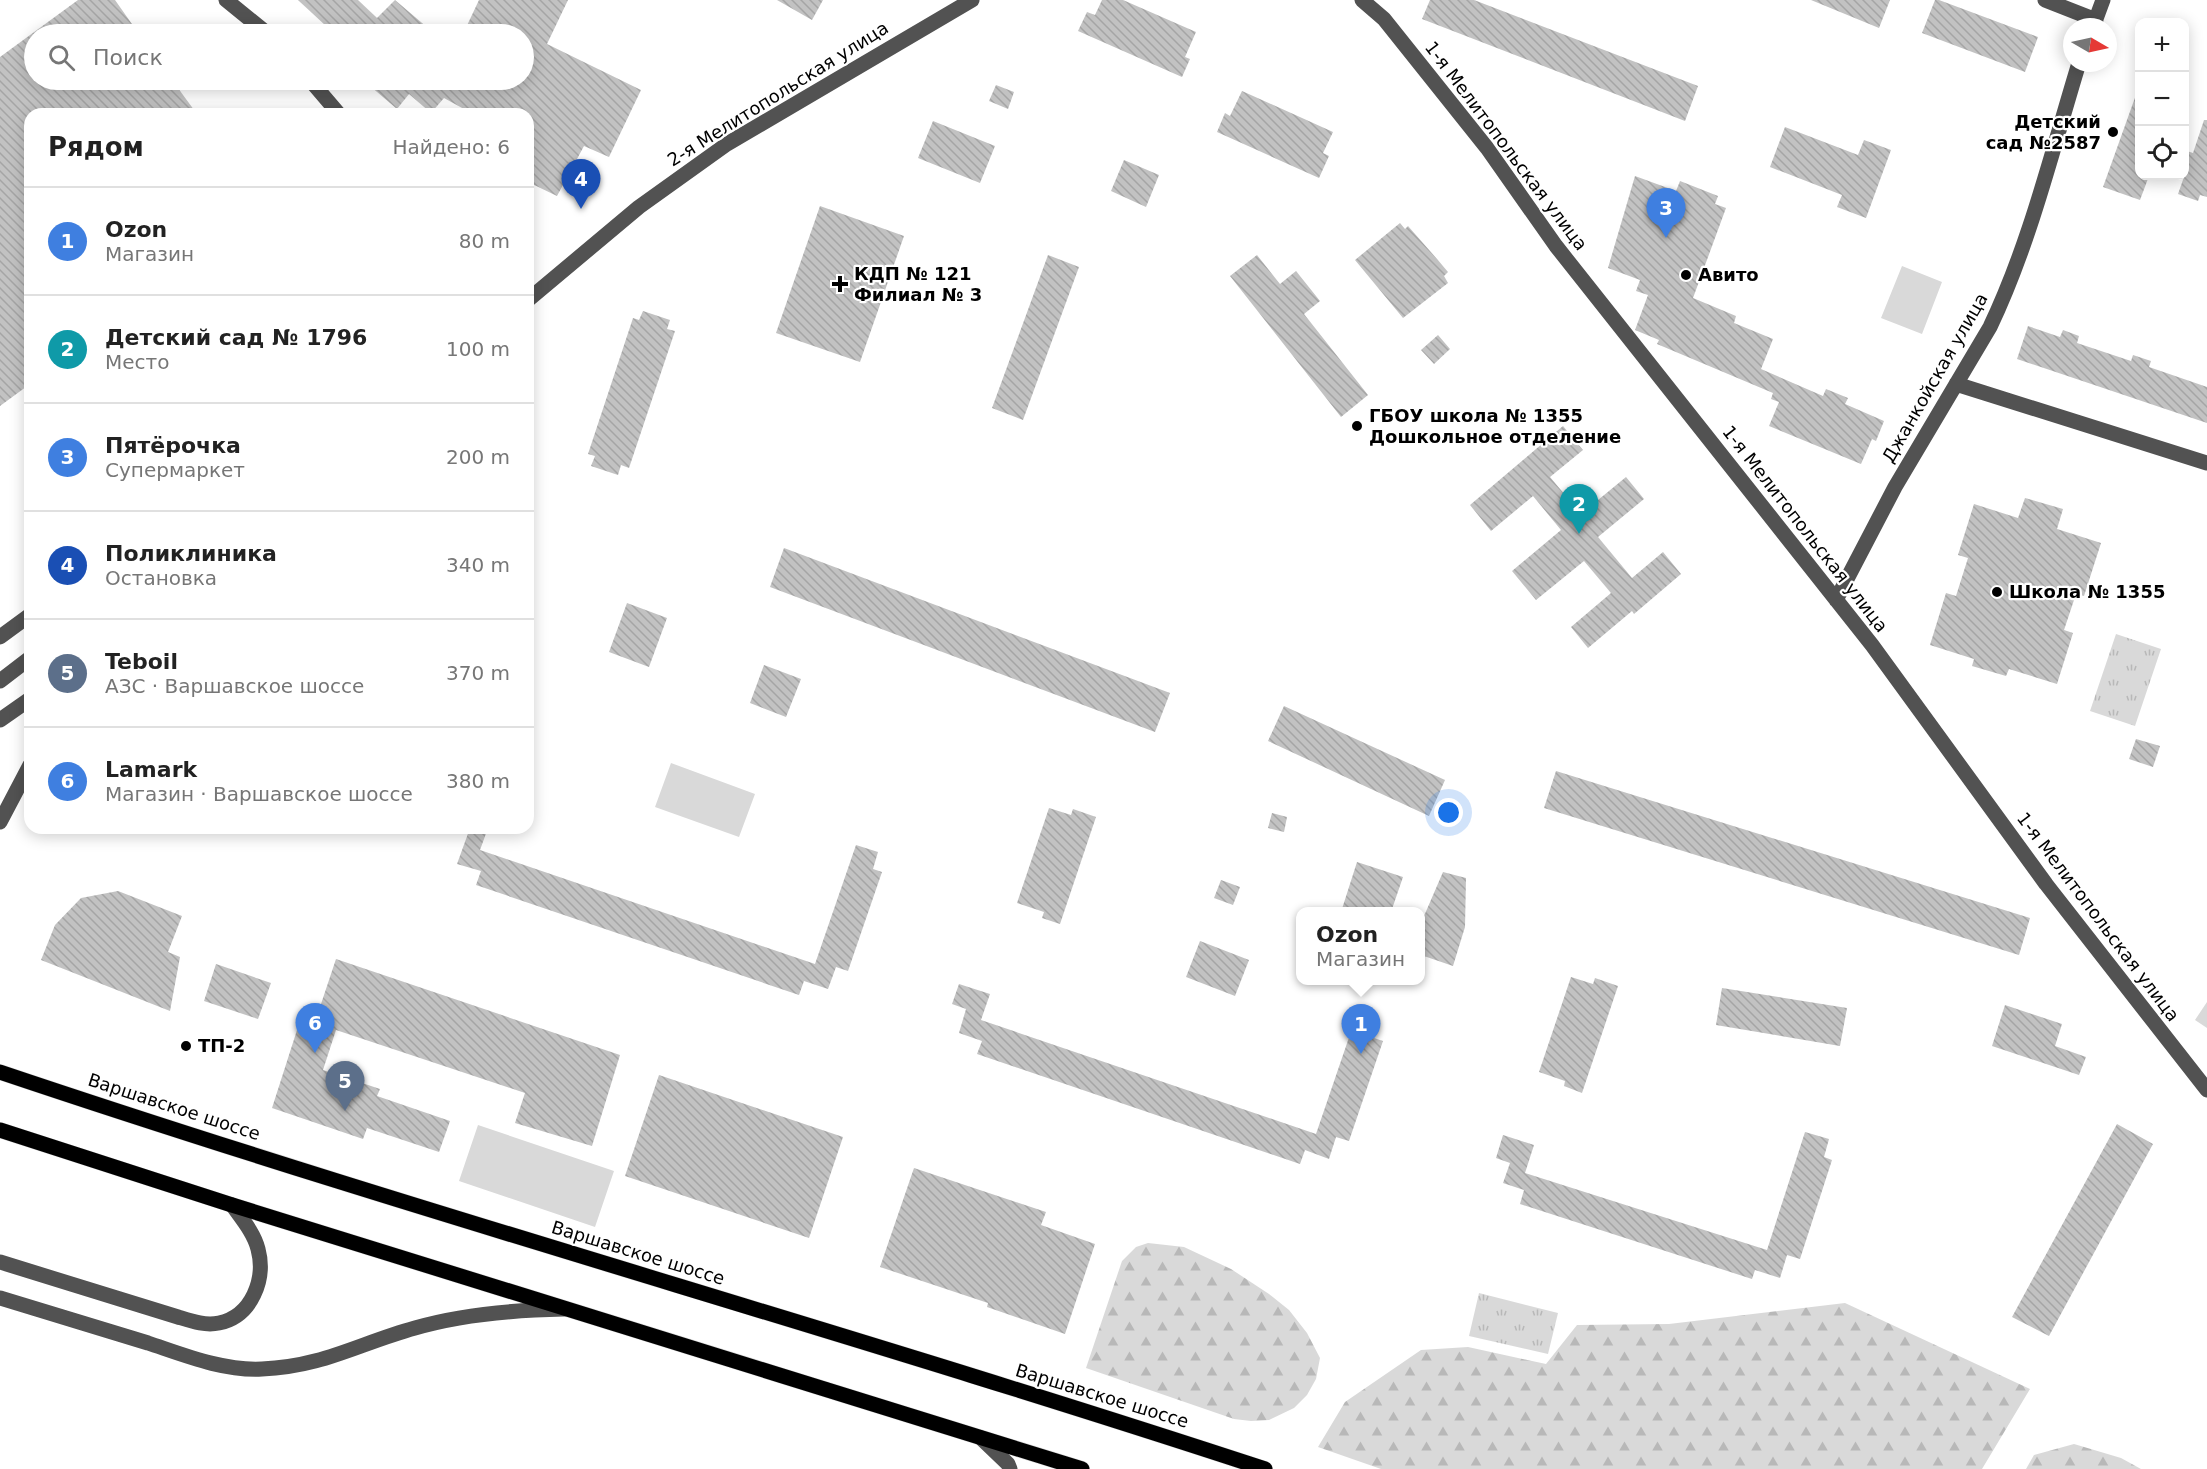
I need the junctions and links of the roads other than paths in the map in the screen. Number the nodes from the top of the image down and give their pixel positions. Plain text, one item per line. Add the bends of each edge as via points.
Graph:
1 (226, 0) edge
2 (972, 0) edge
3 (1362, 0) edge
4 (2045, 0) edge
5 (2103, 0) edge
6 (2082, 18) edge
7 (2096, 18) edge
8 (256, 24) edge
9 (2076, 72) edge
10 (319, 90) edge
11 (334, 108) edge
12 (534, 295) edge
13 (1956, 384) junction
14 (2207, 463) edge
15 (1836, 600) junction
16 (24, 619) edge
17 (0, 636) edge
18 (24, 663) edge
19 (0, 681) edge
20 (24, 703) edge
21 (0, 720) edge
22 (24, 776) edge
23 (0, 822) edge
24 (5, 1072) edge
25 (2207, 1090) edge
26 (0, 1130) edge
27 (232, 1205) junction
28 (0, 1262) edge
29 (0, 1298) edge
30 (570, 1309) junction
31 (981, 1438) junction
32 (1010, 1469) edge
33 (1082, 1469) edge
34 (1265, 1469) edge

1 - 8 street
2 - 12 street, 2-я Мелитопольская улица via 728,144 639,207
3 - 15 street, 1-я Мелитопольская улица via 1384,19 1487,148 1556,246
4 - 6 street
5 - 7 street
9 - 13 street, Джанкойская улица via 2019,257 1990,327
10 - 11 street
13 - 14 street
13 - 15 street, Джанкойская улица via 1894,487
15 - 25 street, 1-я Мелитопольская улица via 2046,884
16 - 17 street
18 - 19 street
20 - 21 street
22 - 23 street
24 - 34 main road, Варшавское шоссе via 570,1254
26 - 27 main road
27 - 28 street via 259,1250 259,1282 250,1302 230,1319 218,1323 194,1322
27 - 30 main road
29 - 30 street via 238,1368 282,1368 325,1360 434,1323 525,1310
30 - 31 main road
31 - 32 street
31 - 33 main road

